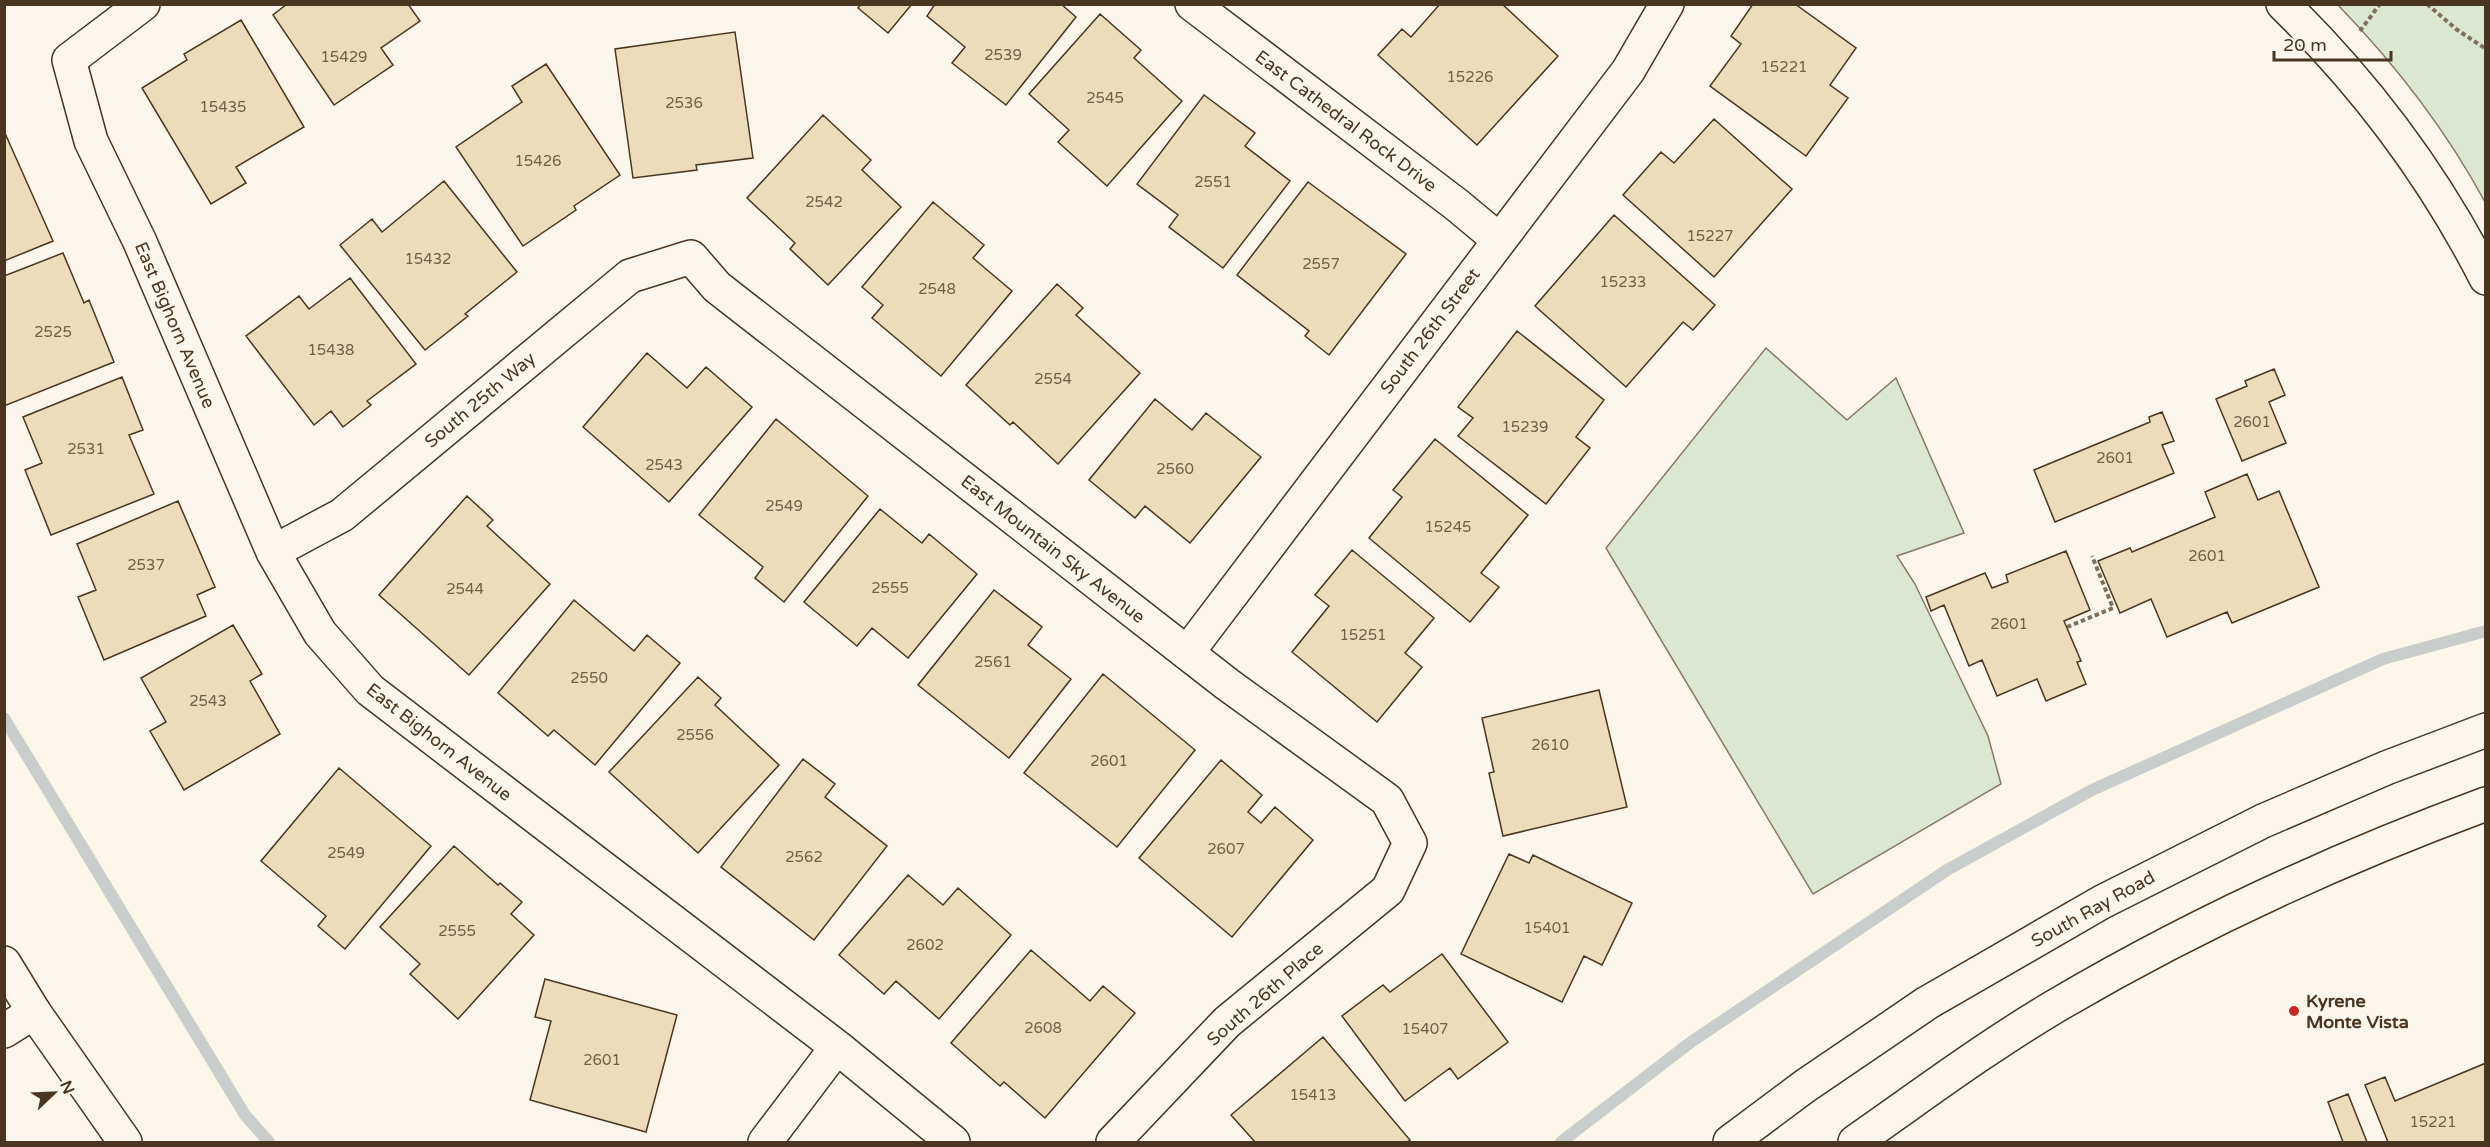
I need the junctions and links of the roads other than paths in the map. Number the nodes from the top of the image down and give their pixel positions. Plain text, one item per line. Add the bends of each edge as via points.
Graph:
1 (143, 4) edge
2 (1192, 4) edge
3 (1667, 4) edge
4 (2283, 4) edge
5 (1499, 240) junction
6 (691, 257) joint
7 (2486, 278) edge
8 (273, 552) junction
9 (1186, 652) junction
10 (2486, 730) edge
11 (2486, 804) edge
12 (1410, 843) joint
13 (4, 963) edge
14 (34, 1012) junction
15 (4, 1032) edge
16 (837, 1047) junction
17 (126, 1143) edge
18 (765, 1143) edge
19 (953, 1143) edge
20 (1113, 1143) edge
21 (1730, 1143) edge
22 (1856, 1143) edge

1 - 8 street, East Bighorn Avenue via 69,60 91,141 140,242
2 - 5 street, East Cathedral Rock Drive
3 - 5 street, South 26th Street via 1628,71
4 - 7 street via 2368,95 2432,183
5 - 9 street, South 26th Street
6 - 8 street, South 25th Way via 630,276 342,515
6 - 9 street, East Mountain Sky Avenue via 717,287
8 - 16 street, East Bighorn Avenue via 320,633 370,690
9 - 12 street, East Mountain Sky Avenue via 1387,800
10 - 21 street, South Ray Road via 2263,820 2102,902 1927,1003 1814,1079
11 - 22 street via 2324,868 2147,955 1984,1052
12 - 20 street, South 26th Place via 1388,891 1227,1022
13 - 14 street
14 - 15 street
14 - 17 street
16 - 18 street
16 - 19 street, East Bighorn Avenue

